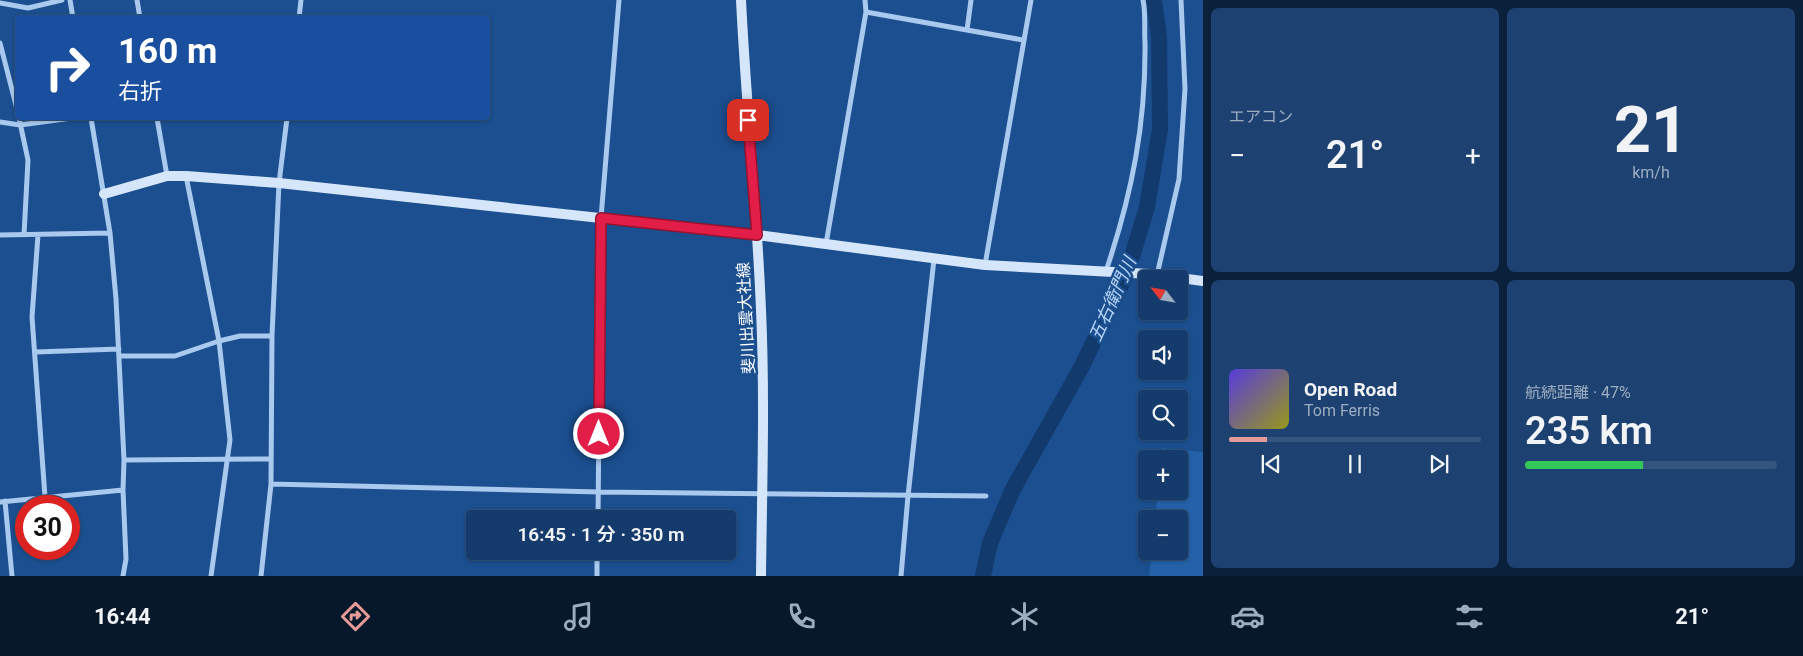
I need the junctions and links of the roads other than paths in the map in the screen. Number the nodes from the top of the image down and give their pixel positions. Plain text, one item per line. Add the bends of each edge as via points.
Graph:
1 (62, 0) edge
2 (70, 0) edge
3 (137, 0) edge
4 (301, 0) edge
5 (620, 0) edge
6 (741, 0) edge
7 (865, 0) edge
8 (971, 0) edge
9 (1031, 0) edge
10 (1143, 0) edge
11 (1181, 0) edge
12 (0, 3) edge
13 (866, 12) junction
14 (72, 15) edge
15 (140, 15) edge
16 (299, 15) edge
17 (967, 30) junction
18 (1023, 40) junction
19 (0, 43) edge
20 (15, 101) edge
21 (19, 120) edge
22 (57, 120) edge
23 (91, 120) edge
24 (157, 120) edge
25 (287, 120) edge
26 (0, 122) edge
27 (20, 125) junction
28 (166, 176) junction
29 (186, 176) junction
30 (279, 183) junction
31 (104, 194) junction
32 (601, 218) junction
33 (110, 233) junction
34 (0, 235) edge
35 (24, 235) junction
36 (38, 235) junction
37 (757, 235) junction
38 (826, 244) junction
39 (934, 259) junction
40 (985, 265) junction
41 (1154, 270) edge
42 (1106, 271) junction
43 (1138, 274) edge
44 (1188, 279) edge
45 (1203, 281) edge
46 (272, 336) junction
47 (219, 341) junction
48 (119, 349) junction
49 (36, 352) junction
50 (119, 356) junction
51 (270, 459) junction
52 (124, 460) junction
53 (226, 461) junction
54 (270, 484) junction
55 (123, 490) junction
56 (599, 492) junction
57 (762, 494) junction
58 (45, 495) edge
59 (67, 495) edge
60 (908, 496) junction
61 (986, 496) dead end
62 (15, 500) edge
63 (2, 501) edge
64 (598, 510) edge
65 (597, 560) edge
66 (12, 576) edge
67 (123, 576) edge
68 (211, 576) edge
69 (261, 576) edge
70 (596, 576) edge
71 (761, 576) edge
72 (901, 576) edge

1 - 12 street via 28,8
2 - 14 street
3 - 15 street
4 - 16 street
5 - 32 street
6 - 37 street, 斐川出雲大社線
7 - 13 street
8 - 17 street
9 - 18 street
10 - 42 street via 1145,79 1138,152 1120,231
11 - 41 street via 1185,89 1179,179
13 - 17 street
13 - 38 street
17 - 18 street
18 - 40 street
19 - 20 street
21 - 27 street
22 - 27 street
23 - 31 street
24 - 28 street
25 - 30 street
26 - 27 street
27 - 35 street via 28,160
28 - 29 street
28 - 31 street
29 - 30 street
29 - 47 street
30 - 32 street
30 - 46 street
31 - 33 street
32 - 37 street
32 - 56 street
33 - 36 street
33 - 48 street
34 - 35 street
35 - 36 street
36 - 49 street via 32,317
37 - 38 street
37 - 57 street, 斐川出雲大社線 via 764,400
38 - 39 street
39 - 40 street
39 - 60 street
40 - 42 street
42 - 43 street
44 - 45 street
46 - 47 street via 240,336
46 - 51 street
47 - 50 street via 175,356
47 - 53 street via 230,440
48 - 49 street
48 - 50 street
49 - 58 street
50 - 52 street
51 - 53 street
51 - 54 street
52 - 53 street
52 - 55 street
53 - 68 street
54 - 56 street
54 - 69 street
55 - 59 street
55 - 67 street via 126,559
56 - 57 street
56 - 64 street
57 - 60 street
57 - 71 street, 斐川出雲大社線
60 - 61 street
60 - 72 street
62 - 63 street
63 - 66 street
65 - 70 street

